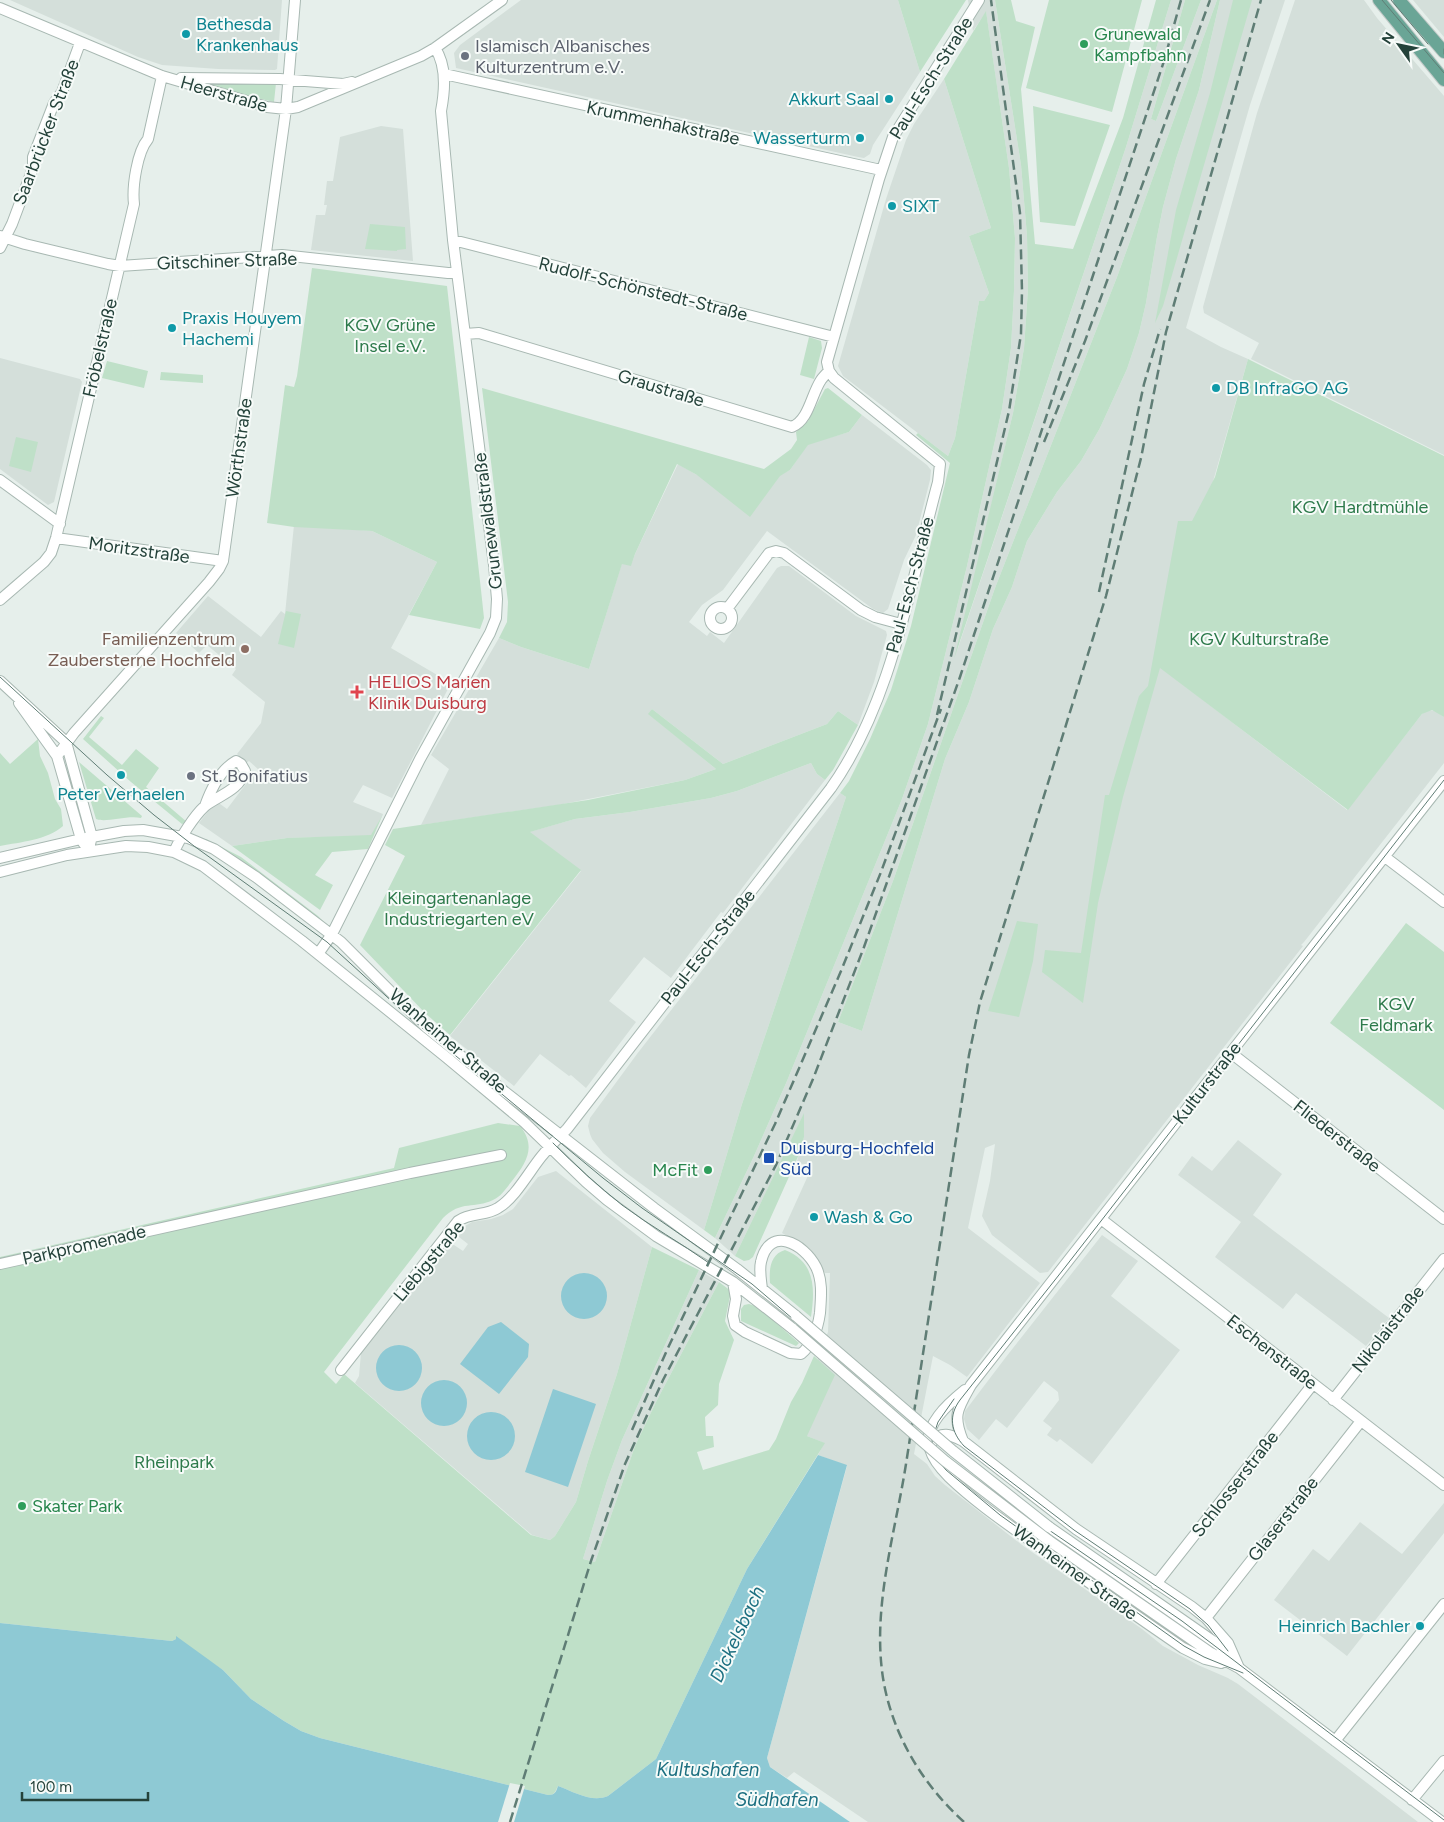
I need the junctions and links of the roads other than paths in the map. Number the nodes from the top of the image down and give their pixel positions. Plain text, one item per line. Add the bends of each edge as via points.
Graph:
1 (296, 0) edge
2 (502, 0) edge
3 (979, 0) edge
4 (1379, 0) edge
5 (1399, 0) edge
6 (0, 8) edge
7 (80, 42) junction
8 (435, 48) junction
9 (1444, 52) edge
10 (444, 74) junction
11 (165, 77) junction
12 (290, 80) junction
13 (365, 80) junction
14 (1444, 80) edge
15 (286, 109) junction
16 (881, 170) junction
17 (1, 240) edge
18 (453, 240) junction
19 (266, 255) junction
20 (120, 266) junction
21 (457, 272) junction
22 (465, 334) junction
23 (834, 338) junction
24 (828, 372) junction
25 (0, 480) edge
26 (60, 524) junction
27 (56, 538) junction
28 (223, 561) junction
29 (0, 600) edge
30 (727, 609) dead end
31 (901, 624) junction
32 (0, 681) edge
33 (13, 693) junction
34 (25, 713) junction
35 (66, 742) junction
36 (57, 756) junction
37 (1444, 783) edge
38 (205, 806) dead end
39 (181, 836) junction
40 (92, 837) junction
41 (81, 839) junction
42 (88, 852) junction
43 (174, 852) junction
44 (1385, 857) junction
45 (0, 858) edge
46 (0, 872) edge
47 (1444, 902) edge
48 (332, 934) junction
49 (318, 954) junction
50 (1231, 1053) junction
51 (561, 1136) junction
52 (549, 1148) junction
53 (501, 1155) dead end
54 (1101, 1219) junction
55 (1444, 1219) edge
56 (1444, 1260) edge
57 (761, 1262) junction
58 (0, 1264) edge
59 (737, 1269) junction
60 (733, 1282) junction
61 (762, 1289) junction
62 (754, 1298) junction
63 (735, 1307) junction
64 (341, 1370) dead end
65 (1313, 1384) junction
66 (971, 1385) junction
67 (1333, 1400) junction
68 (1361, 1421) junction
69 (962, 1441) junction
70 (930, 1449) junction
71 (1444, 1485) edge
72 (1156, 1584) junction
73 (1444, 1604) edge
74 (1206, 1618) junction
75 (1239, 1668) junction
76 (1335, 1741) junction
77 (1444, 1761) edge
78 (1412, 1800) junction
79 (1442, 1822) edge

1 - 12 street, Wörthstraße
2 - 8 street, Heerstraße
3 - 16 street, Paul-Esch-Straße via 893,136
4 - 14 main road
5 - 9 main road
6 - 7 street, Heerstraße
7 - 11 street, Heerstraße
7 - 17 street, Saarbrücker Straße via 33,157 33,168 12,224
8 - 10 street, Grunewaldstraße
8 - 13 street, Heerstraße
10 - 16 street, Krummenhakstraße
10 - 18 street, Grunewaldstraße via 442,111
11 - 12 street, Heerstraße
11 - 15 street, Heerstraße via 267,107
11 - 20 street, Fröbelstraße via 132,192 134,204
12 - 13 street, Heerstraße via 343,84
12 - 15 street, Wörthstraße
13 - 15 street, Heerstraße
15 - 19 street, Wörthstraße
16 - 23 street, Paul-Esch-Straße
17 - 20 street, Gitschiner Straße
18 - 21 street, Grunewaldstraße
18 - 23 street, Rudolf-Schönstedt-Straße
19 - 20 street, Gitschiner Straße
19 - 21 street, Gitschiner Straße
19 - 28 street, Wörthstraße
20 - 26 street, Fröbelstraße
21 - 22 street, Grunewaldstraße
22 - 24 street, Graustraße via 479,333 792,426 803,417
22 - 48 street, Grunewaldstraße via 494,565 496,618 420,759
23 - 24 street, Paul-Esch-Straße
24 - 31 street, Paul-Esch-Straße via 940,464
25 - 26 street
26 - 27 street, Fröbelstraße
27 - 28 street, Moritzstraße
27 - 29 street, Fröbelstraße via 44,562
28 - 35 street, Wörthstraße via 194,600
30 - 31 street via 769,554 776,551 784,553 861,610
31 - 51 street, Paul-Esch-Straße via 882,688 840,775
32 - 33 street
33 - 34 street
33 - 35 street
34 - 35 street via 61,744
34 - 36 street
35 - 36 street, Wörthstraße
35 - 40 street
36 - 41 street
37 - 44 street, Kulturstraße
38 - 39 street
39 - 40 street, Wanheimer Straße via 143,830
39 - 43 street
39 - 48 street, Wanheimer Straße via 232,860
40 - 41 street, Wanheimer Straße
40 - 42 street
41 - 42 street
41 - 45 street
42 - 43 street, Wanheimer Straße via 134,846
42 - 46 street
43 - 49 street, Wanheimer Straße via 216,875
44 - 47 street
44 - 50 street, Kulturstraße
48 - 49 street, Grunewaldstraße
48 - 51 street, Wanheimer Straße via 427,1028
49 - 52 street, Wanheimer Straße via 480,1084
50 - 54 street, Kulturstraße
50 - 55 street, Fliederstraße
51 - 52 street, Paul-Esch-Straße
51 - 59 street, Wanheimer Straße
52 - 60 street, Wanheimer Straße via 630,1217
52 - 64 street, Liebigstraße via 503,1205 458,1221
53 - 58 street, Parkpromenade via 410,1172
54 - 65 street, Eschenstraße
54 - 66 street, Kulturstraße
56 - 67 street, Nikolaistraße
57 - 59 street via 749,1269
57 - 61 street
57 - 63 street via 771,1244 784,1240 806,1252 816,1267 821,1299 818,1322 806,1350 801,1354 790,1353 742,1330 735,1325
59 - 61 street, Wanheimer Straße
60 - 62 street, Wanheimer Straße
60 - 63 street
61 - 75 street, Wanheimer Straße, bridge via 953,1452 1049,1527 1220,1646
62 - 63 street
62 - 75 street, Wanheimer Straße, bridge via 945,1461 1048,1540 1210,1653
65 - 67 street, Eschenstraße
65 - 72 street, Schlosserstraße
66 - 69 street via 956,1416
66 - 70 street via 935,1422 929,1436
67 - 68 street, Eschenstraße
68 - 71 street, Eschenstraße
68 - 74 street, Glaserstraße
69 - 70 street, Wanheimer Straße via 942,1434
69 - 72 street, Wanheimer Straße via 1076,1529
70 - 75 street, Wanheimer Straße via 939,1466 965,1490 1142,1620 1205,1659
72 - 74 street, Wanheimer Straße
73 - 76 street
74 - 75 street, Wanheimer Straße via 1228,1643
75 - 76 street, Wanheimer Straße
76 - 78 street, Wanheimer Straße
77 - 78 street
78 - 79 street, Wanheimer Straße

